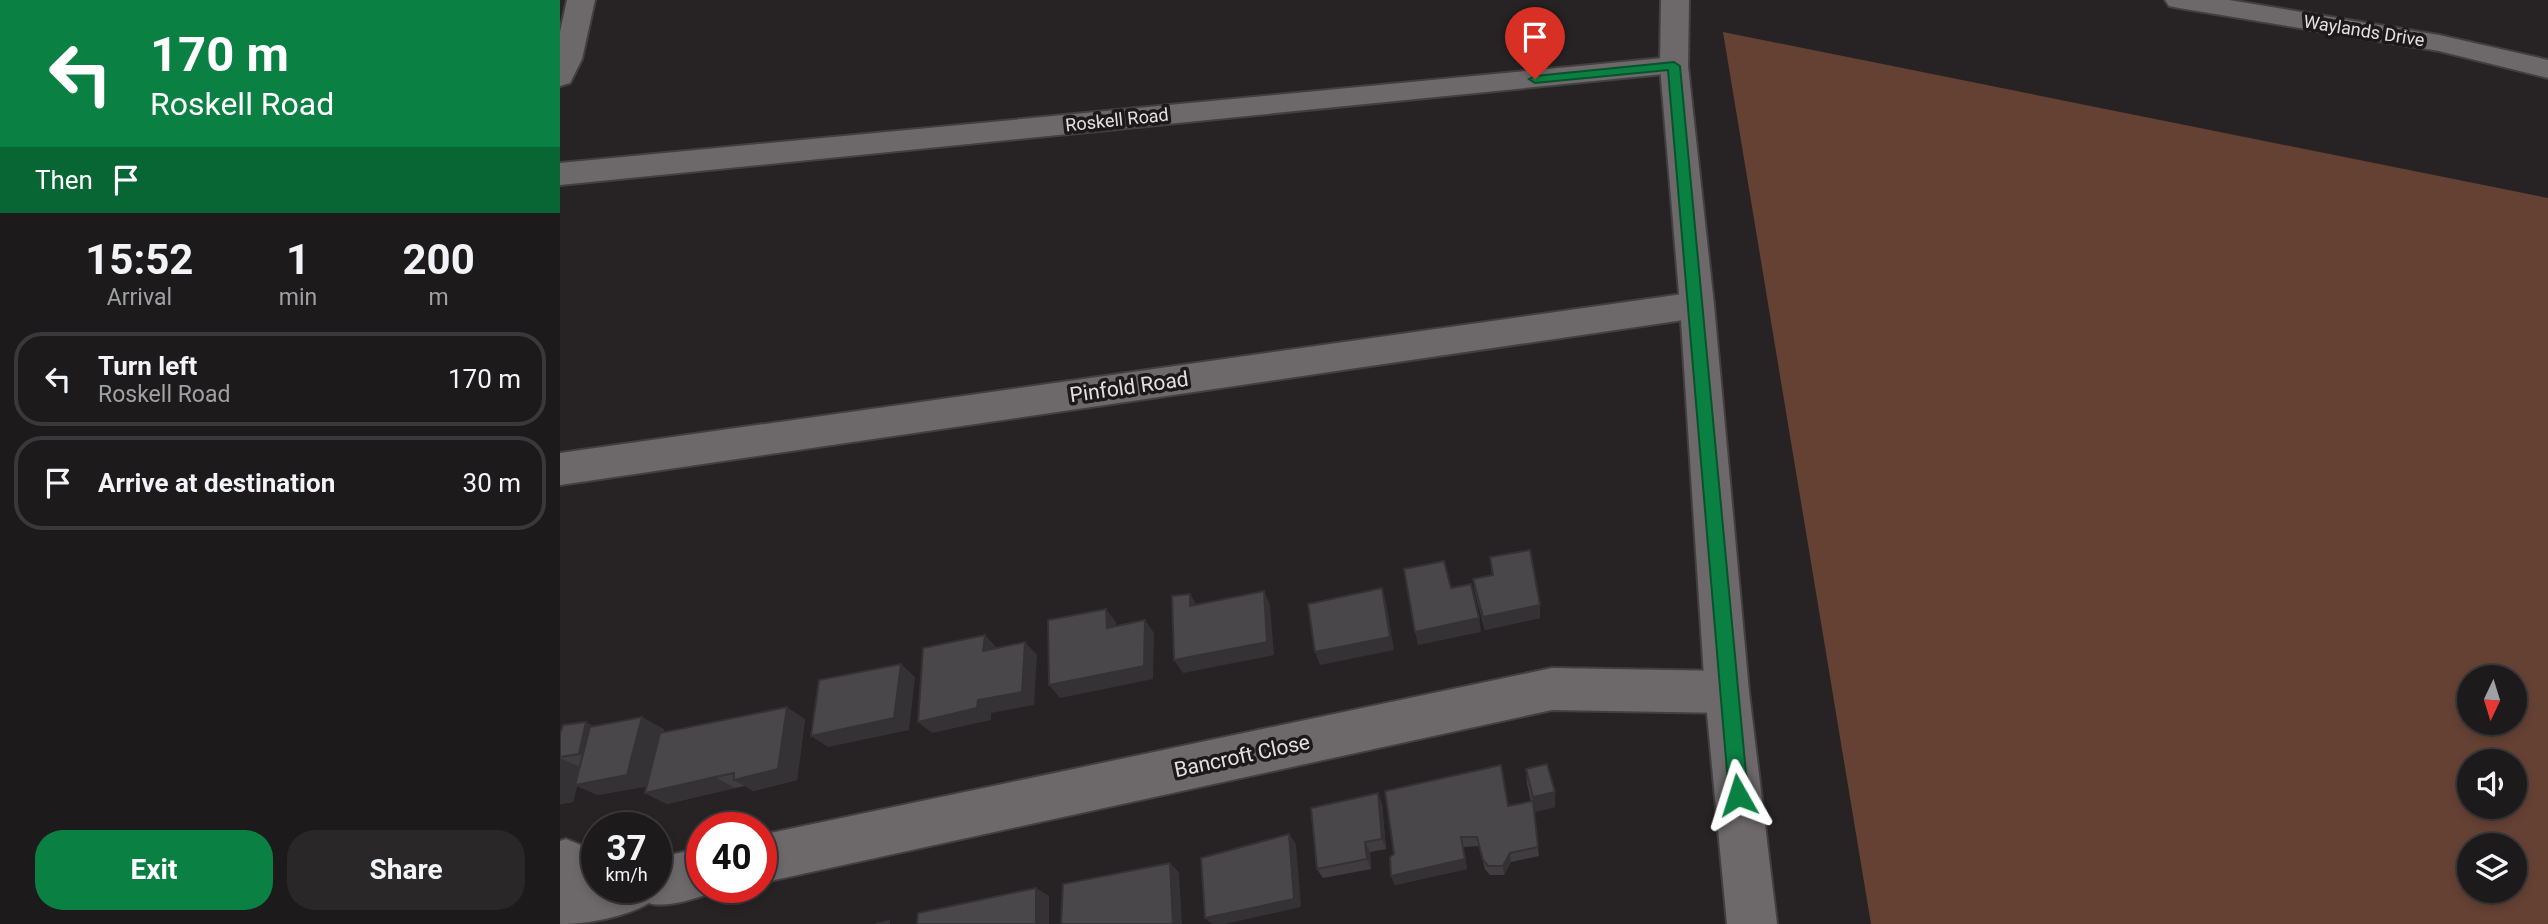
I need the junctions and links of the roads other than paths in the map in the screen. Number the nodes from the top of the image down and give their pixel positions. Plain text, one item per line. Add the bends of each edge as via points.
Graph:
1 (581, 0) edge
2 (1675, 0) edge
3 (2179, 0) edge
4 (563, 65) edge
5 (1674, 66) junction
6 (2548, 69) edge
7 (560, 174) edge
8 (1697, 305) junction
9 (560, 469) edge
10 (1727, 692) junction
11 (777, 856) edge
12 (562, 884) edge
13 (581, 885) edge
14 (1752, 924) edge

1 - 4 street
2 - 5 street
3 - 6 street, Waylands Drive via 2439,43
5 - 7 street, Roskell Road
5 - 8 street
8 - 9 street, Pinfold Road
8 - 10 street
10 - 11 street, Bancroft Close via 1552,689
10 - 14 street
12 - 13 street

